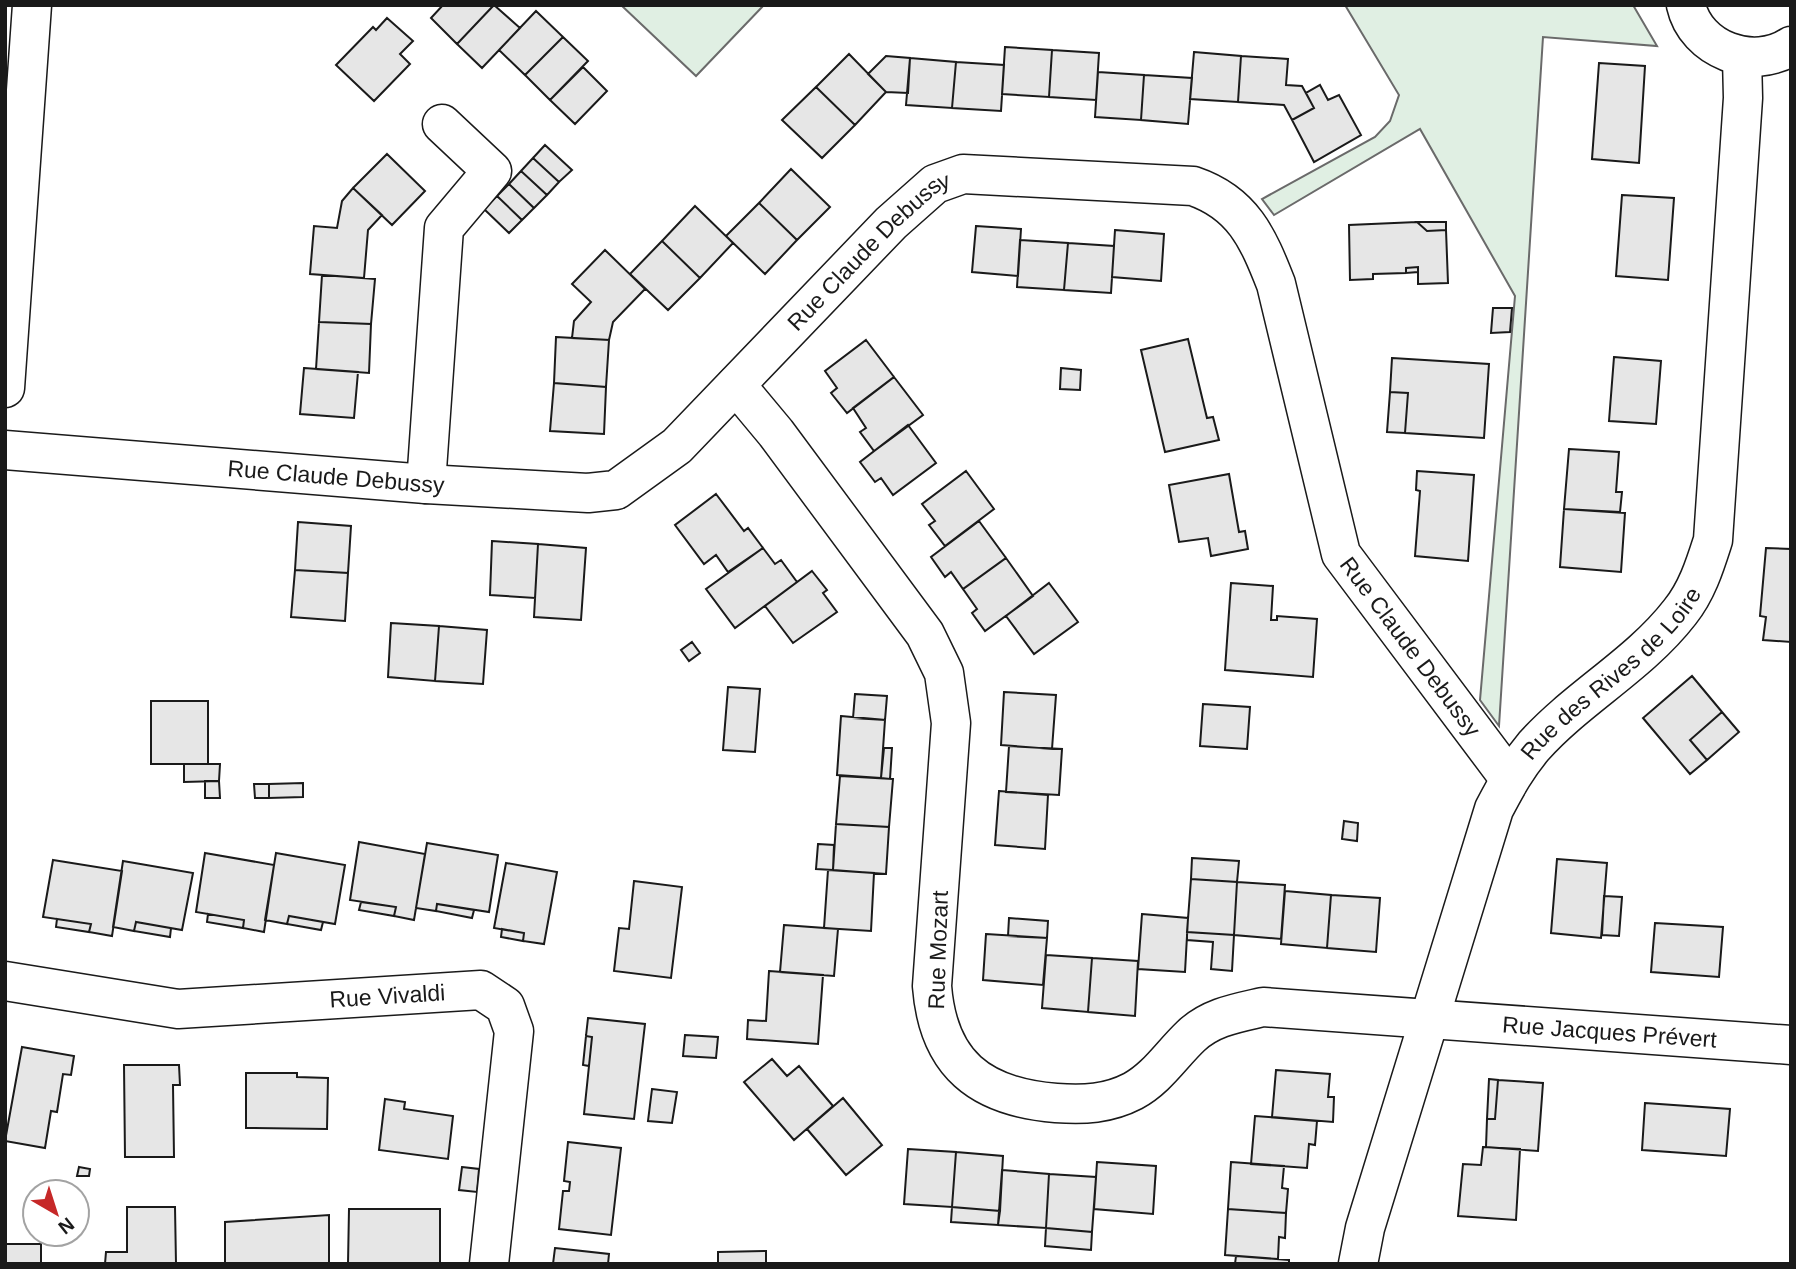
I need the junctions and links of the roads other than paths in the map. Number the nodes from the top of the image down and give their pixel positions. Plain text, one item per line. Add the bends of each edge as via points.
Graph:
1 (32, 5) edge
2 (1686, 5) edge
3 (1791, 46) edge
4 (1742, 57) junction
5 (442, 124) dead end
6 (736, 386) junction
7 (5, 388) edge
8 (5, 450) edge
9 (426, 484) junction
10 (1509, 778) junction
11 (5, 981) edge
12 (1429, 1020) junction
13 (1791, 1045) edge
14 (489, 1264) edge
15 (1358, 1264) edge

1 - 7 street
2 - 4 street via 1701,35
3 - 4 street via 1765,56
4 - 10 street, Rue des Rives de Loire via 1713,540 1701,578 1681,611 1649,645 1536,745
5 - 9 street via 492,170 444,228
6 - 9 street, Rue Claude Debussy via 677,446 617,489 588,492
6 - 10 street, Rue Claude Debussy via 891,223 936,184 963,174 1194,186 1217,194 1242,216 1263,250 1276,284 1341,554
6 - 12 street, Rue Mozart via 925,634 944,673 951,723 932,986 934,1016 942,1039 962,1068 982,1084 1025,1101 1104,1103 1150,1081 1192,1035 1219,1017 1263,1007
8 - 9 street, Rue Claude Debussy
10 - 12 street, Rue des Rives de Loire via 1494,809
11 - 14 street, Rue Vivaldi via 178,1009 481,990 505,1006 514,1031
12 - 13 street, Rue Jacques Prévert
12 - 15 street, Rue des Rives de Loire

